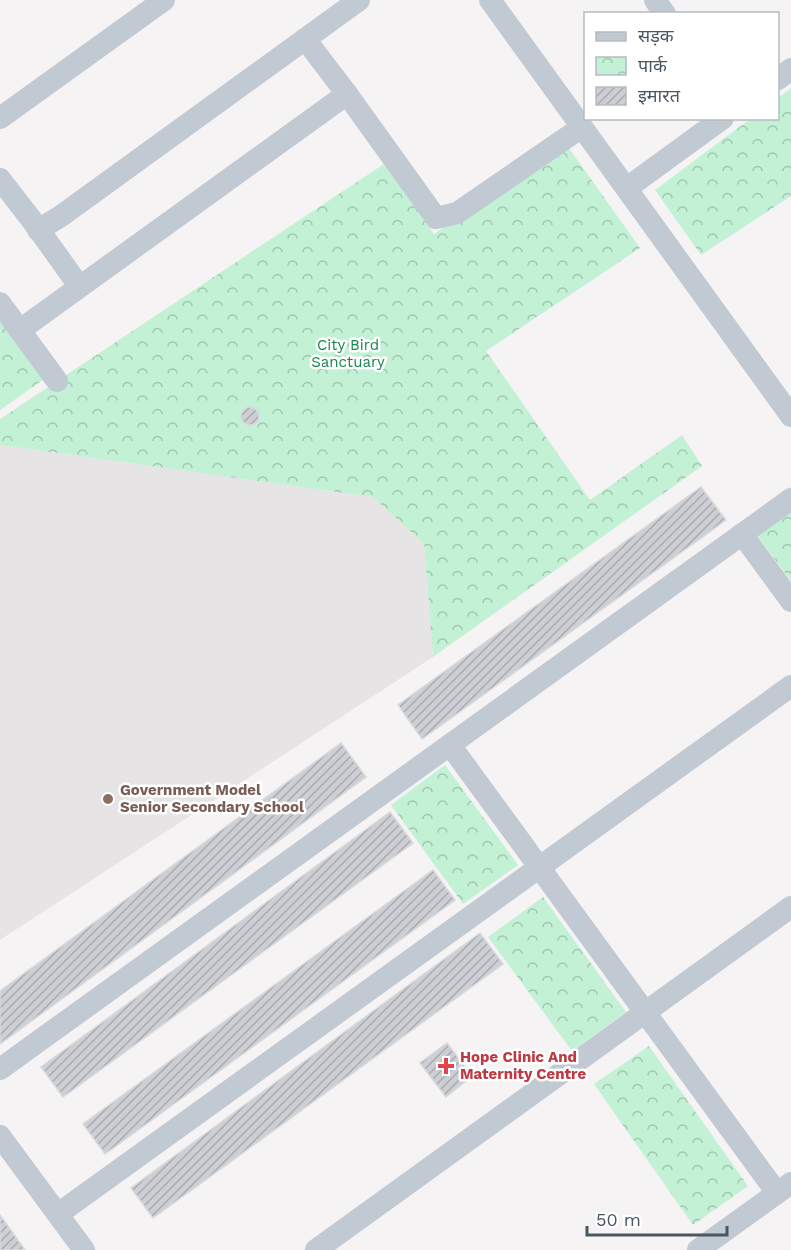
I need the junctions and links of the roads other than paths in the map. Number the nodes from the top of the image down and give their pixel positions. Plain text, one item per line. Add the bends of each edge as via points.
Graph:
1 (164, 0) edge
2 (359, 0) edge
3 (490, 0) edge
4 (305, 39) junction
5 (347, 94) junction
6 (0, 118) edge
7 (720, 120) edge
8 (582, 127) junction
9 (0, 179) edge
10 (627, 188) junction
11 (38, 230) junction
12 (79, 286) junction
13 (0, 303) edge
14 (20, 330) junction
15 (57, 381) dead end
16 (791, 416) edge
17 (791, 499) edge
18 (742, 534) junction
19 (791, 601) edge
20 (791, 686) edge
21 (450, 745) junction
22 (539, 867) junction
23 (791, 907) edge
24 (646, 1012) junction
25 (0, 1069) edge
26 (0, 1136) edge
27 (784, 1188) edge
28 (58, 1214) junction
29 (84, 1250) edge
30 (315, 1250) edge
31 (698, 1250) edge

1 - 6 street
2 - 4 street
3 - 8 street
4 - 5 street
4 - 11 street
5 - 8 street via 436,218 457,213
5 - 12 street
7 - 10 street
8 - 10 street
9 - 11 street
10 - 16 street
11 - 12 street
12 - 14 street
13 - 14 street
14 - 15 street
17 - 18 street
18 - 19 street
18 - 21 street
20 - 22 street
21 - 22 street
21 - 25 street
22 - 24 street
22 - 28 street
23 - 24 street
24 - 27 street
24 - 30 street
26 - 28 street
27 - 31 street
28 - 29 street

